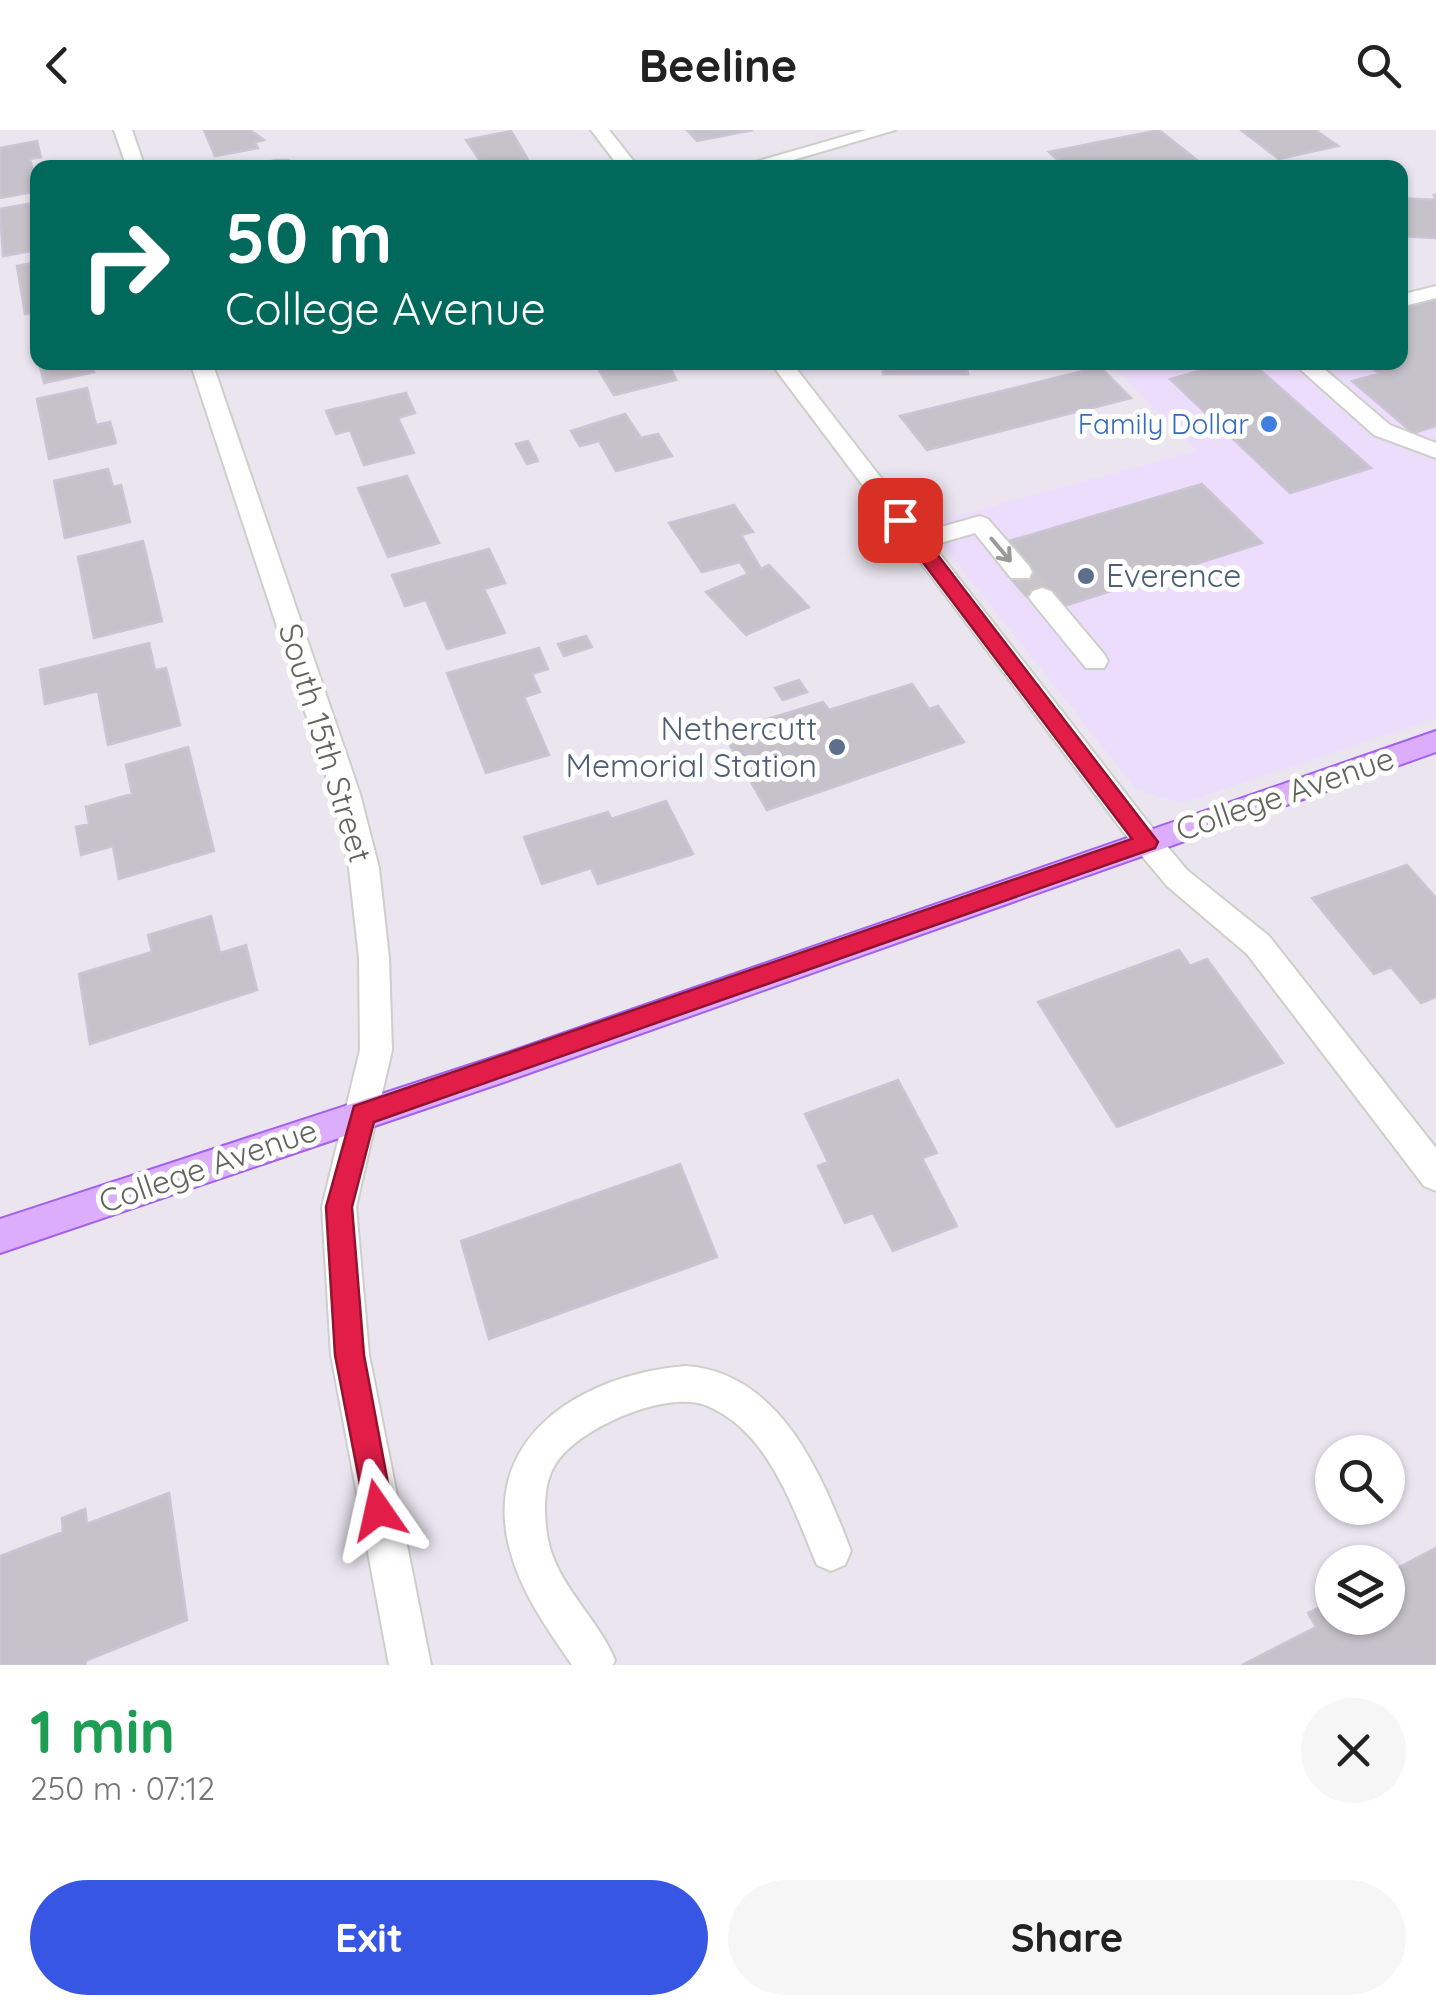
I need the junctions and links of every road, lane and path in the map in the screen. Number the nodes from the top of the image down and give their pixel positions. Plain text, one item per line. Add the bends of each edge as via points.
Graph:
1 (123, 130) edge
2 (600, 130) edge
3 (886, 130) edge
4 (133, 160) edge
5 (624, 160) edge
6 (773, 160) edge
7 (1436, 292) edge
8 (1408, 299) edge
9 (204, 370) edge
10 (786, 370) edge
11 (1311, 370) edge
12 (1436, 451) edge
13 (917, 542) junction
14 (1020, 572) tunnel mouth
15 (1042, 598) tunnel mouth
16 (1094, 662) dead end
17 (1436, 742) edge
18 (1147, 842) junction
19 (363, 1114) junction
20 (1436, 1175) edge
21 (0, 1236) edge
22 (831, 1551) dead end
23 (594, 1660) dead end
24 (410, 1665) edge

1 - 4 street
2 - 5 street
3 - 6 street
7 - 8 street
9 - 19 street, South 15th Street via 346,794 364,868 376,1050
10 - 13 street
11 - 12 street via 1382,430
13 -> 14 street via 980,524
13 - 18 street
15 - 16 street
17 - 18 main road, College Avenue
18 - 19 main road, College Avenue
18 - 20 street via 1177,878 1258,945
19 - 21 main road, College Avenue
19 - 24 street, South 15th Street via 339,1207 350,1355
22 - 23 street via 788,1455 755,1415 708,1386 625,1395 579,1417 543,1447 526,1488 528,1541 546,1588

